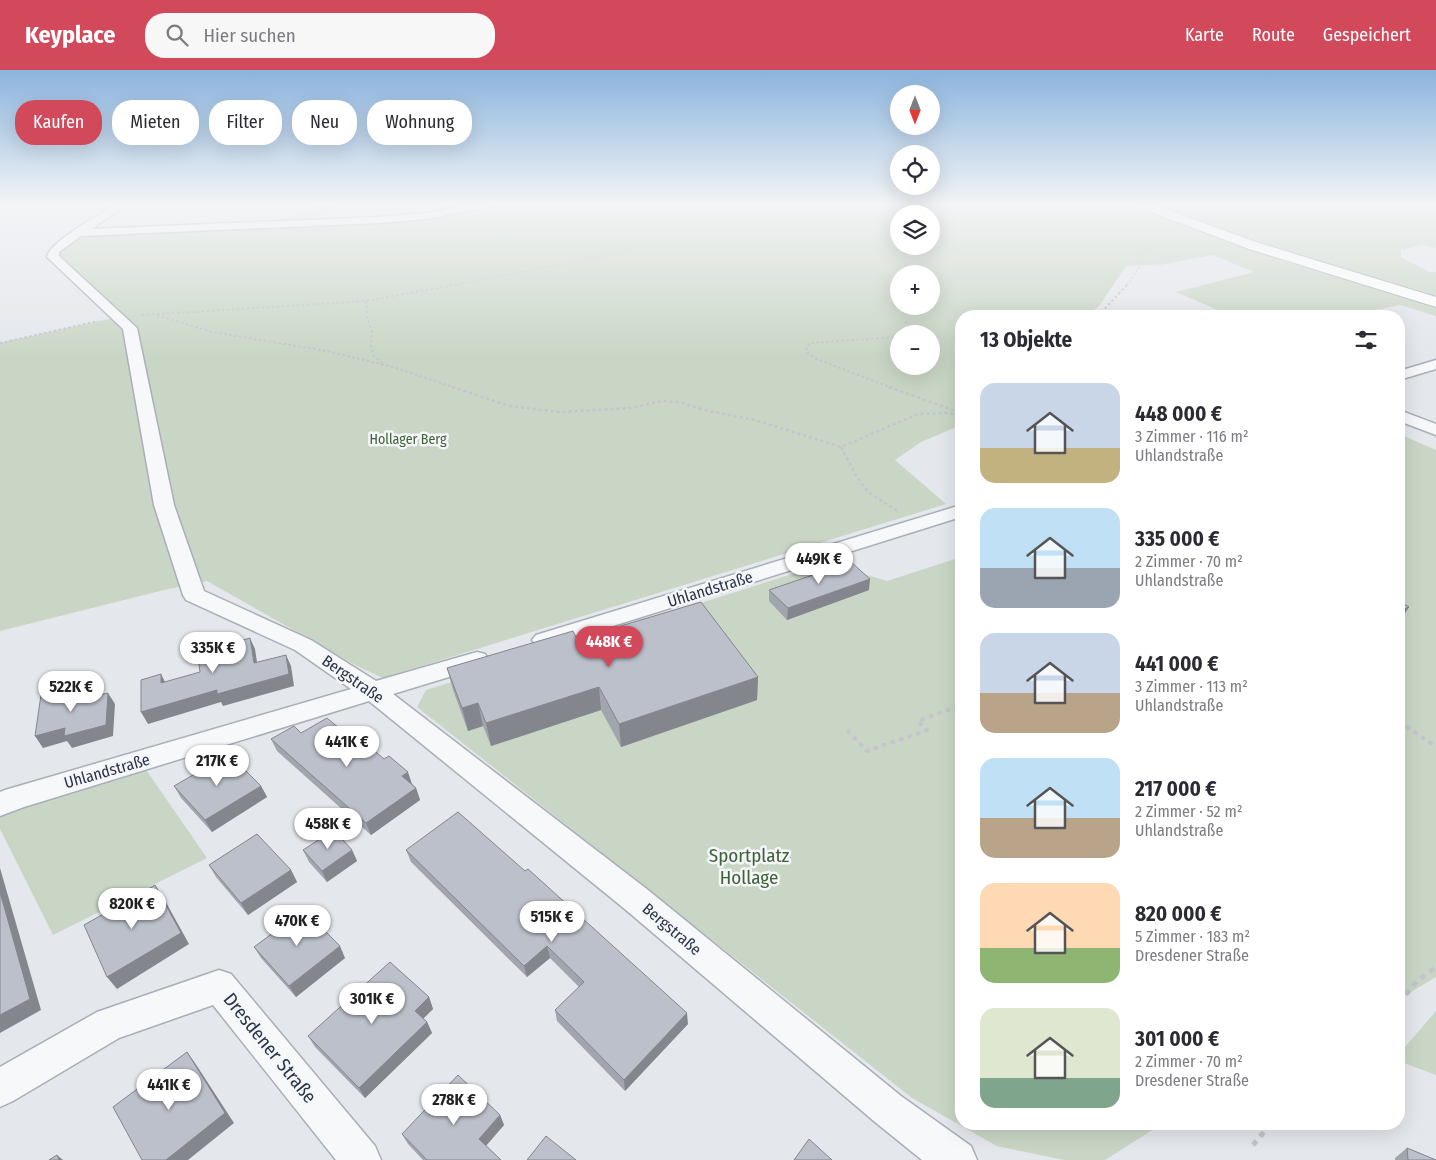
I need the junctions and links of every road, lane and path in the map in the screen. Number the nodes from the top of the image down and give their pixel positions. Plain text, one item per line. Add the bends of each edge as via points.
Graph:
1 (54, 254) edge
2 (617, 254) edge
3 (1144, 254) edge
4 (1280, 254) edge
5 (366, 301) junction
6 (1436, 302) edge
7 (1106, 310) edge
8 (118, 317) junction
9 (906, 321) dead end
10 (908, 325) edge
11 (890, 337) edge
12 (0, 343) edge
13 (384, 364) junction
14 (1436, 364) edge
15 (1405, 374) edge
16 (955, 412) edge
17 (955, 414) edge
18 (1405, 417) edge
19 (1436, 430) edge
20 (841, 447) junction
21 (955, 513) edge
22 (916, 525) junction
23 (524, 646) edge
24 (496, 655) edge
25 (374, 692) junction
26 (955, 707) edge
27 (1405, 725) edge
28 (848, 730) dead end
29 (1436, 747) edge
30 (0, 805) edge
31 (1436, 967) edge
32 (1405, 996) edge
33 (0, 1088) edge
34 (1267, 1130) edge
35 (1253, 1145) dead end
36 (361, 1160) edge
37 (957, 1160) edge

1 - 8 street, Bergstraße via 53,257
2 - 5 path
3 - 7 path via 1140,267
4 - 6 street
5 - 13 path via 372,332 371,347 374,356
5 - 13 path via 155,315 212,332
8 - 12 path
8 - 25 street, Bergstraße via 130,328 164,505 194,595 303,645
9 - 10 path
11 - 16 path via 809,342 806,351 814,358 845,371
13 - 20 path via 510,406 559,412 630,408 662,400 679,402 754,420
14 - 15 street
17 - 20 path via 918,414
18 - 19 street
20 - 22 path via 868,492
21 - 22 street, Uhlandstraße
22 - 23 street, Uhlandstraße
24 - 25 street, Uhlandstraße
25 - 30 street, Uhlandstraße
25 - 37 street, Bergstraße via 637,900 888,1110
26 - 28 path via 918,721 928,730 867,751
27 - 29 path
31 - 32 path via 1417,981
33 - 36 street, Dresdener Straße via 108,1024 219,986
34 - 35 path

